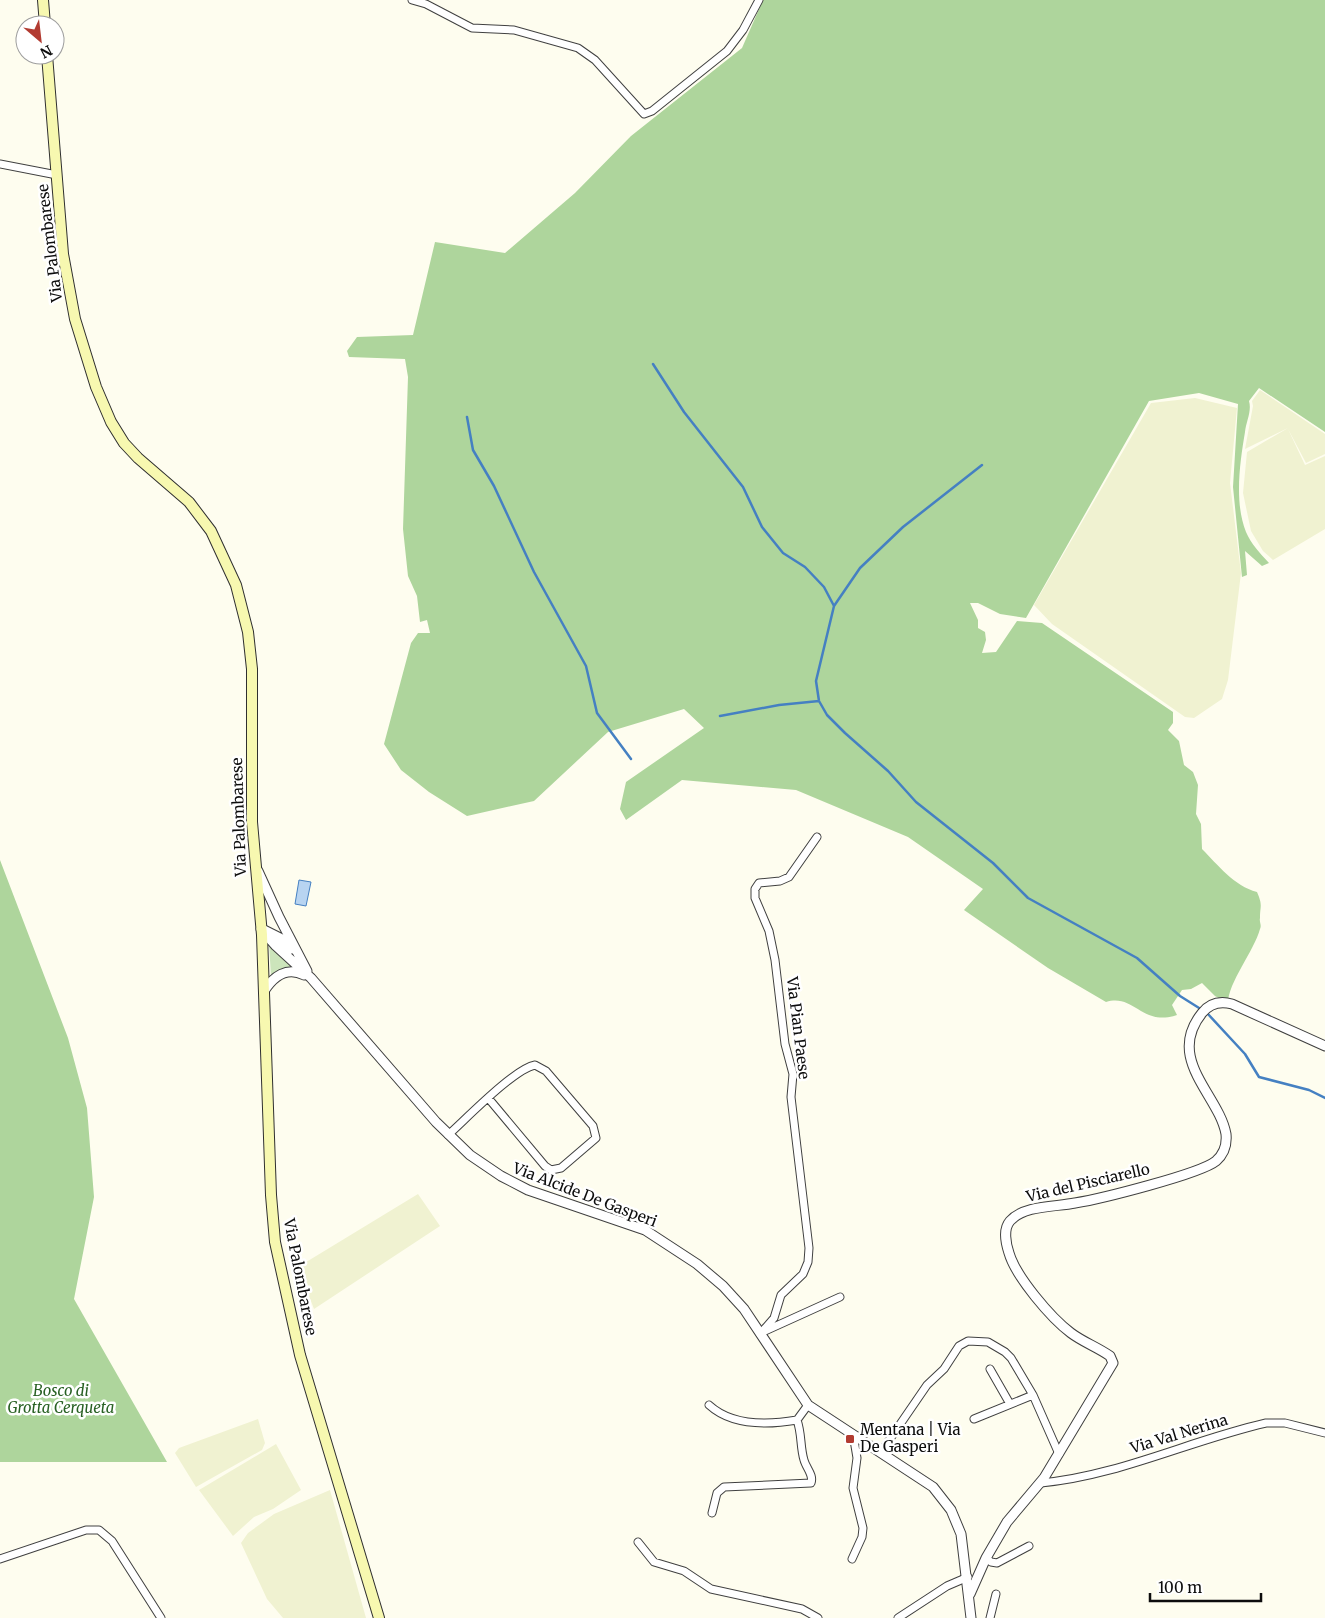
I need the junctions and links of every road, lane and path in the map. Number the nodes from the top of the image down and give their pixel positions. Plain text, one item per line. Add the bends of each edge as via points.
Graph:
1 (43, 0) edge
2 (412, 0) edge
3 (759, 0) edge
4 (44, 15) edge
5 (48, 65) edge
6 (0, 164) edge
7 (57, 175) junction
8 (817, 837) dead end
9 (255, 863) junction
10 (261, 929) junction
11 (300, 957) junction
12 (311, 978) junction
13 (264, 991) junction
14 (1325, 1046) edge
15 (489, 1099) junction
16 (448, 1135) junction
17 (840, 1297) dead end
18 (760, 1334) junction
19 (990, 1369) dead end
20 (1033, 1395) junction
21 (1010, 1404) junction
22 (709, 1405) dead end
23 (808, 1405) junction
24 (974, 1419) dead end
25 (797, 1420) junction
26 (1325, 1433) edge
27 (853, 1434) junction
28 (881, 1452) junction
29 (1059, 1454) junction
30 (1040, 1483) junction
31 (712, 1513) dead end
32 (638, 1542) dead end
33 (1029, 1546) dead end
34 (986, 1558) junction
35 (0, 1559) edge
36 (852, 1559) dead end
37 (968, 1577) junction
38 (970, 1594) junction
39 (996, 1594) dead end
40 (161, 1618) edge
41 (379, 1618) edge
42 (818, 1618) edge
43 (898, 1618) edge
44 (971, 1618) edge
45 (990, 1618) edge

1 - 4 main road
2 - 3 street via 472,28 514,30 578,48 595,60 644,114 727,51 744,30
5 - 7 main road, Via Palombarese
6 - 7 street
7 - 9 main road, Via Palombarese via 63,254 72,305 102,402 116,431 130,450 200,515 217,542 238,590 252,660 251,804
8 - 18 street, Via Pian Paese via 788,877 758,883 755,892 774,954 786,1048 793,1072 792,1101 809,1248 803,1274 781,1295 774,1318
9 - 10 main road, Via Palombarese
9 - 11 street, Via Alcide De Gasperi
10 - 11 street, Via Alcide De Gasperi via 282,939
10 - 12 street, Via Alcide De Gasperi
10 - 13 main road, Via Palombarese
11 - 12 street, Via Alcide De Gasperi
12 - 13 street via 298,972 286,972 275,977
12 - 16 street, Via Alcide De Gasperi
13 - 41 main road, Via Palombarese via 271,1195 277,1257 300,1355
14 - 29 street, Via del Pisciarello via 1229,1003 1218,1003 1203,1012 1191,1033 1191,1053 1198,1079 1225,1129 1226,1144 1218,1159 1196,1171 1078,1203 1023,1213 1007,1226 1008,1249 1022,1280 1065,1328 1113,1361
15 - 15 street via 526,1068 538,1065 593,1126 596,1138 561,1168 551,1170
15 - 16 street
16 - 18 street, Via Alcide De Gasperi via 480,1162 522,1187 630,1224 665,1242 711,1274 740,1305
17 - 18 street
18 - 23 street, Via Alcide De Gasperi
19 - 21 street
20 - 21 street
20 - 28 street via 1005,1352 986,1342 965,1342 924,1388
20 - 29 street
21 - 24 street
22 - 25 street via 722,1415 759,1424
23 - 25 street
23 - 27 street, Via Alcide De Gasperi
25 - 31 street via 811,1483 724,1487 717,1493
26 - 30 street, Via Val Nerina via 1285,1423 1266,1423 1092,1474
27 - 28 street, Via Alcide De Gasperi
27 - 36 street via 857,1458 853,1488 863,1528
28 - 37 street, Via Alcide De Gasperi via 924,1479 945,1501 961,1534
29 - 30 street, Via del Pisciarello
30 - 34 street, Via del Pisciarello via 1013,1514
32 - 42 street via 654,1562 682,1570 711,1589 802,1609
33 - 34 street via 997,1563
34 - 38 street, Via del Pisciarello
35 - 40 street via 86,1530 99,1530 112,1541
37 - 38 street, Via Alcide De Gasperi
37 - 43 street via 947,1586
38 - 44 street, Via Alcide De Gasperi
39 - 45 street

